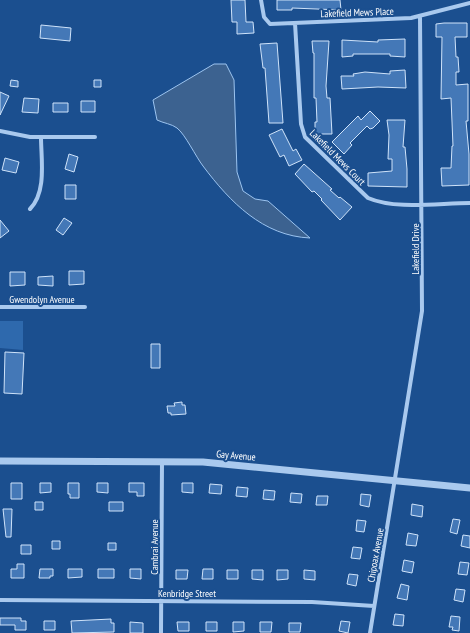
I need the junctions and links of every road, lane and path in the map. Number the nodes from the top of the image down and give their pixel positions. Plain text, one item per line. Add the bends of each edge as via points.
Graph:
1 (261, 0) edge
2 (470, 3) edge
3 (420, 16) junction
4 (295, 23) junction
5 (0, 130) edge
6 (41, 137) junction
7 (95, 137) dead end
8 (470, 202) edge
9 (422, 203) junction
10 (30, 209) dead end
11 (0, 307) edge
12 (85, 308) dead end
13 (0, 461) edge
14 (162, 461) junction
15 (396, 481) junction
16 (470, 488) edge
17 (0, 600) edge
18 (162, 601) junction
19 (374, 606) junction
20 (161, 633) edge
21 (370, 633) edge

1 - 4 street, Lakefield Mews Place via 264,17 268,23
2 - 3 street, Lakefield Mews Place
3 - 4 street, Lakefield Mews Place
3 - 9 street, Lakefield Drive
4 - 9 street, Lakefield Mews Court via 300,124 305,137 368,198 394,204
5 - 6 street
6 - 7 street
6 - 10 street via 40,187 36,203
8 - 9 street, Lakefield Mews Court
9 - 15 street, Lakefield Drive via 422,311
11 - 12 street, Gwendolyn Avenue
13 - 14 street, Gay Avenue
14 - 15 street, Gay Avenue via 228,464
14 - 18 street, Cambrai Avenue
15 - 16 street, Gay Avenue
15 - 19 street, Chipoax Avenue
17 - 18 street, Kenbridge Street
18 - 19 street, Kenbridge Street via 312,602
18 - 20 street, Cambrai Avenue
19 - 21 street, Chipoax Avenue

